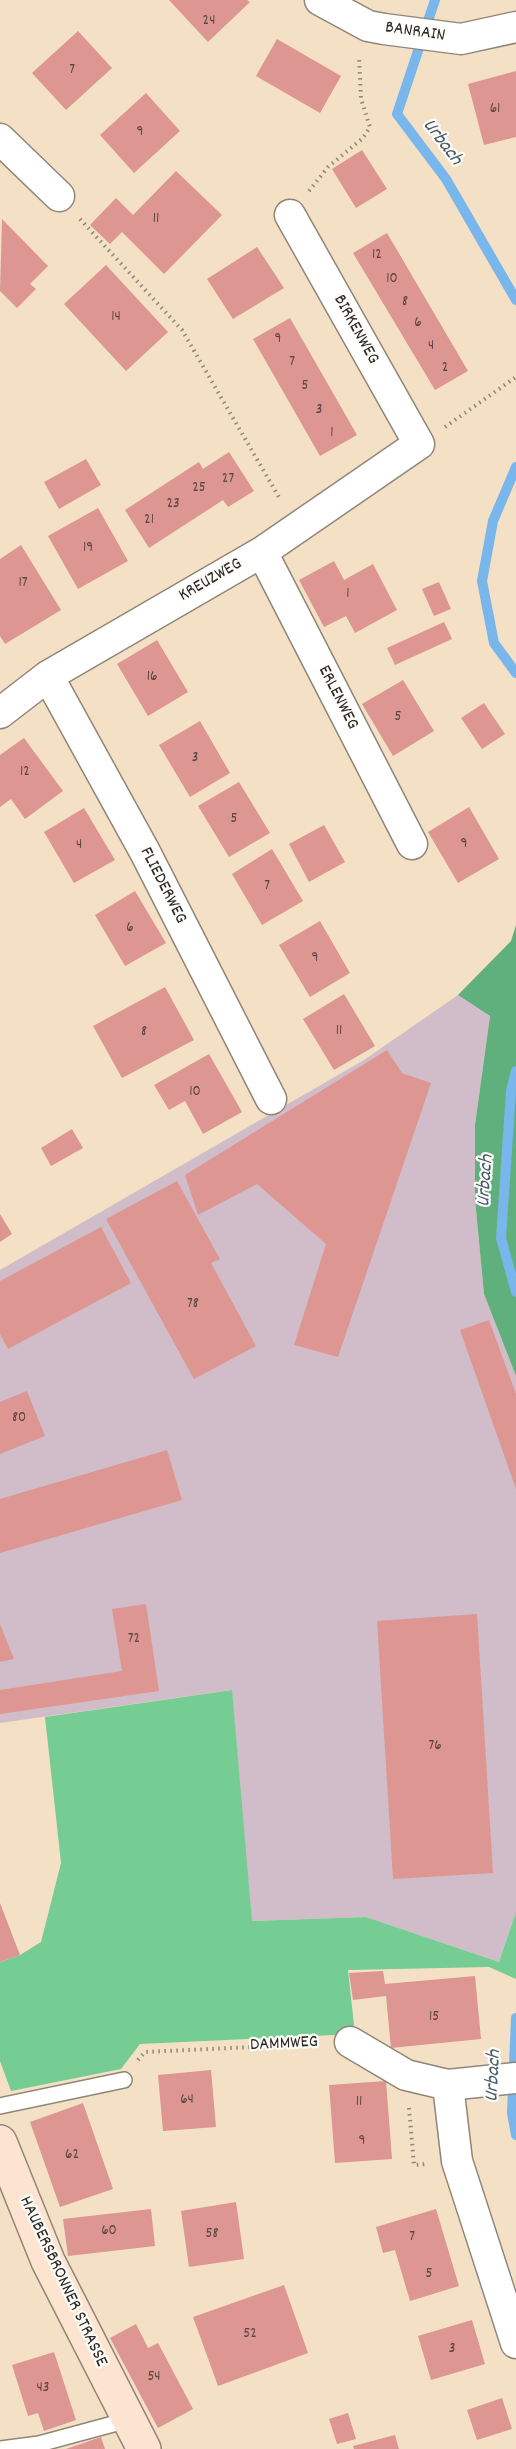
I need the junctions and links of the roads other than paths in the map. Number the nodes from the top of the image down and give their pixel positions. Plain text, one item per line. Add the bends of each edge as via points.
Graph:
1 (320, 0) edge
2 (516, 27) edge
3 (0, 139) edge
4 (59, 196) road end
5 (290, 215) road end
6 (419, 444) joint
7 (262, 552) junction
8 (48, 676) junction
9 (0, 713) edge
10 (412, 844) dead end
11 (271, 1099) dead end
12 (350, 2042) road end
13 (516, 2078) edge
14 (124, 2080) road end
15 (448, 2085) junction
16 (0, 2106) edge
17 (0, 2142) edge
18 (516, 2343) edge
19 (128, 2420) junction
20 (0, 2449) edge
21 (144, 2449) edge

1 - 2 street, BANRAIN via 376,28 461,39
3 - 4 street
5 - 6 street, BIRKENWEG
6 - 7 street, KREUZWEG
7 - 8 street, KREUZWEG
7 - 10 street, ERLENWEG
8 - 9 street, KREUZWEG
8 - 11 street, FLIEDERWEG via 145,852
12 - 15 street via 406,2074
13 - 15 street
14 - 16 lane
15 - 18 street via 457,2161
17 - 19 street, HAUBERSBRONNER STRASSE via 48,2261
19 - 20 lane via 39,2444
19 - 21 street, HAUBERSBRONNER STRASSE

